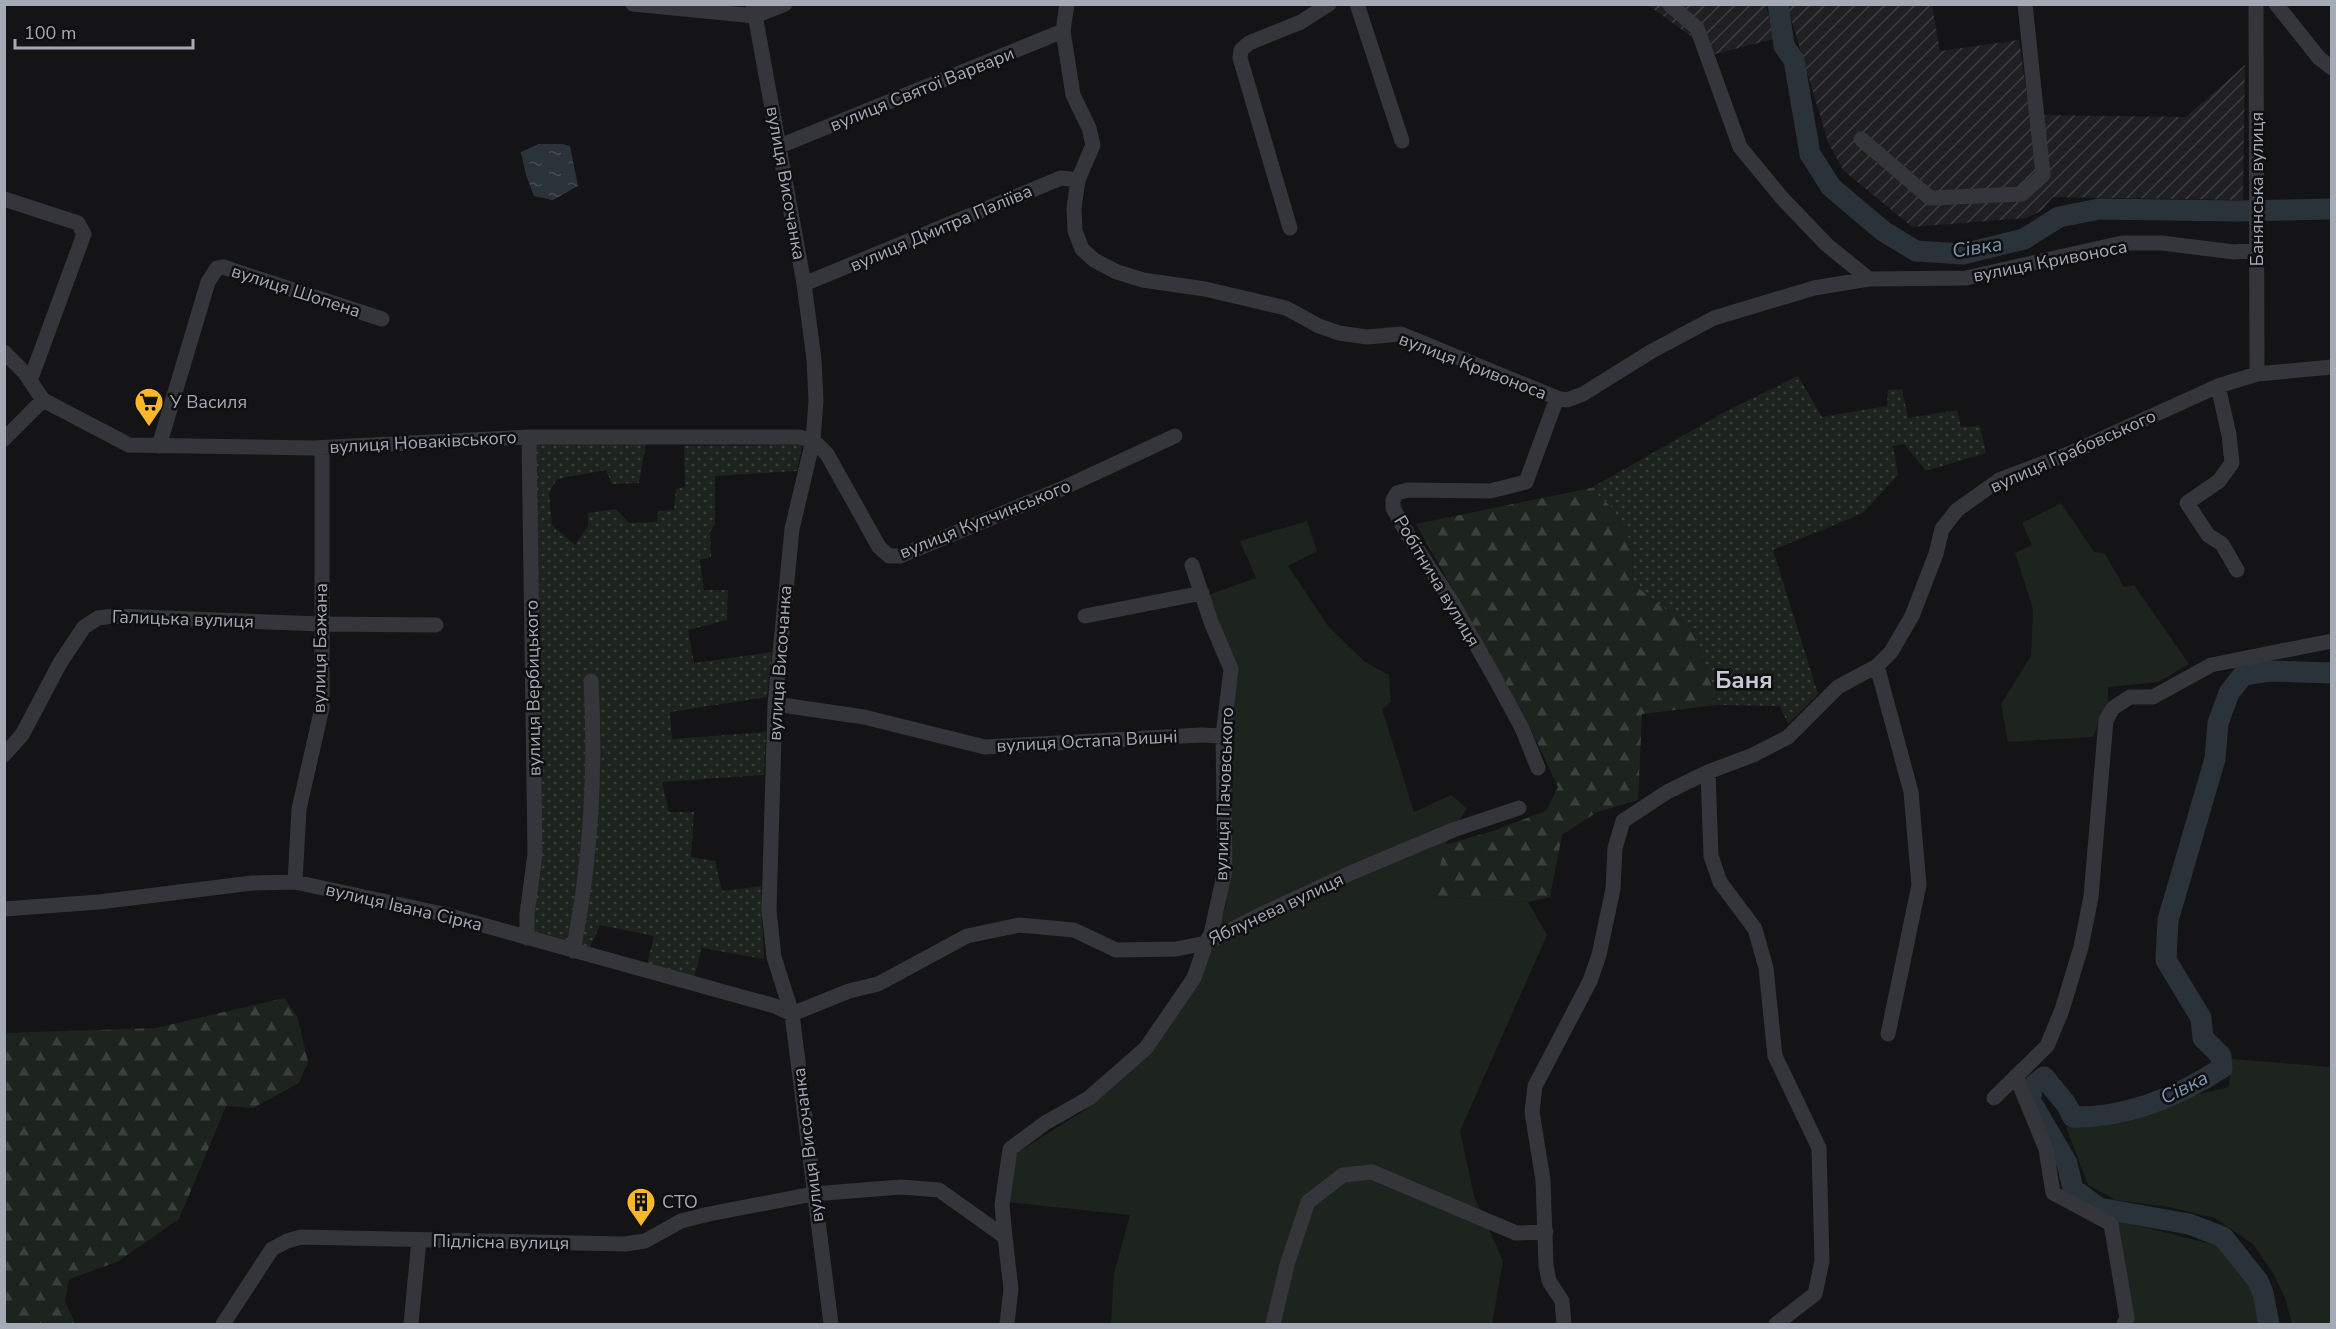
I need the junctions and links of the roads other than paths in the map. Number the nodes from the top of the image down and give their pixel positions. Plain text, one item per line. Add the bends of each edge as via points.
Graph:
1 (633, 4) edge
2 (784, 4) edge
3 (1066, 4) edge
4 (1329, 4) edge
5 (1357, 4) edge
6 (1669, 4) edge
7 (2025, 4) edge
8 (2256, 4) edge
9 (2276, 4) edge
10 (754, 10) edge
11 (1064, 31) junction
12 (2331, 68) edge
13 (1861, 140) dead end
14 (1402, 141) dead end
15 (780, 146) junction
16 (1078, 180) junction
17 (4, 199) edge
18 (1290, 228) dead end
19 (2257, 250) junction
20 (1869, 279) junction
21 (804, 284) junction
22 (382, 319) dead end
23 (4, 352) edge
24 (2331, 367) edge
25 (2257, 374) junction
26 (30, 381) junction
27 (2218, 386) junction
28 (1557, 398) junction
29 (43, 400) junction
30 (1175, 436) dead end
31 (529, 437) junction
32 (4, 439) edge
33 (813, 440) junction
34 (159, 446) junction
35 (321, 447) junction
36 (1192, 565) dead end
37 (2237, 570) dead end
38 (1202, 593) junction
39 (1085, 616) dead end
40 (322, 624) junction
41 (436, 625) dead end
42 (2331, 641) edge
43 (1877, 666) junction
44 (591, 681) dead end
45 (775, 704) junction
46 (1223, 736) junction
47 (4, 755) edge
48 (1538, 768) dead end
49 (1708, 771) junction
50 (1520, 808) dead end
51 (296, 882) junction
52 (4, 909) edge
53 (527, 938) junction
54 (1206, 943) junction
55 (573, 951) junction
56 (792, 1014) junction
57 (1888, 1034) dead end
58 (2016, 1076) junction
59 (1994, 1098) dead end
60 (813, 1194) junction
61 (1546, 1232) junction
62 (1005, 1237) junction
63 (419, 1240) junction
64 (229, 1322) edge
65 (411, 1324) edge
66 (831, 1324) edge
67 (1007, 1324) edge
68 (1273, 1324) edge
69 (1564, 1324) edge
70 (1776, 1324) edge
71 (2124, 1324) edge

1 - 10 street
2 - 10 street
3 - 11 street, вулиця Кривоноса
4 - 18 street via 1241,50 1240,58
5 - 14 street
6 - 20 street via 1697,28 1740,147 1820,237
7 - 13 street via 2043,175 2022,194 1930,198
8 - 19 street, Банянська вулиця
9 - 12 street
10 - 15 street, вулиця Височанка
11 - 15 street, вулиця Святої Варвари
11 - 16 street, вулиця Кривоноса via 1073,95 1093,145
15 - 21 street, вулиця Височанка
16 - 21 street, вулиця Дмитра Паліїва via 1061,178
16 - 28 street, вулиця Кривоноса via 1075,231 1082,249 1117,272 1286,308 1339,333 1367,337 1401,334
17 - 26 street via 78,223 84,234
19 - 20 street, вулиця Кривоноса via 2234,252 2162,243 2122,243 1966,278
19 - 25 street, Банянська вулиця
20 - 28 street, вулиця Кривоноса via 1814,288 1714,318 1583,394 1567,400
21 - 33 street, вулиця Височанка via 814,359
22 - 34 street, вулиця Шопена via 217,268 208,282
23 - 26 street
24 - 25 street, вулиця Грабовського
25 - 27 street, вулиця Грабовського
26 - 29 street
27 - 37 street via 2232,463 2219,481 2187,503 2208,535 2222,544
27 - 43 street, вулиця Грабовського via 2068,454 1999,480 1957,510 1942,529 1912,616 1891,652
28 - 48 street, Робітнича вулиця via 1526,482 1490,491 1408,490 1393,500 1393,508 1408,535 1452,602 1522,728
29 - 32 street
29 - 34 street, вулиця Новаківського via 129,445
30 - 33 street, вулиця Купчинського via 900,556 889,556 879,547 827,454
31 - 33 street, вулиця Новаківського
31 - 35 street, вулиця Новаківського
31 - 53 street, вулиця Вербицького via 535,854
33 - 45 street, вулиця Височанка via 792,529
34 - 35 street, вулиця Новаківського
35 - 40 street, вулиця Бажана
36 - 38 street, вулиця Пачовського
38 - 39 street
38 - 46 street, вулиця Пачовського via 1231,669
40 - 41 street, Галицька вулиця
40 - 47 street, Галицька вулиця via 98,618 84,627 22,735
40 - 51 street, вулиця Бажана via 322,708 298,809
42 - 58 street via 2211,665 2153,697 2130,697 2113,708 2106,720 2091,897 2081,947 2047,1046
43 - 49 street, вулиця Грабовського via 1838,687 1788,737
43 - 57 street via 1911,792 1919,885
44 - 55 street via 592,818
45 - 46 street, вулиця Остапа Вишні via 864,717 985,747
45 - 56 street, вулиця Височанка via 769,910 774,957
46 - 54 street, вулиця Пачовського via 1226,870
49 - 61 street, вулиця Грабовського via 1623,821 1615,848 1613,889 1599,955 1590,981 1535,1086 1532,1112 1543,1180
49 - 70 street via 1711,856 1720,882 1755,928 1766,968 1775,1056 1819,1148 1822,1261 1815,1294
50 - 54 street, Яблунева вулиця via 1453,830 1363,868
51 - 52 street, вулиця Івана Сірка via 252,883
51 - 53 street, вулиця Івана Сірка via 443,914
53 - 55 street, вулиця Івана Сірка
54 - 56 street, Яблунева вулиця via 1176,949 1116,950 1074,930 1019,925 967,936 878,984
54 - 62 street, вулиця Пачовського via 1194,978 1146,1048 1089,1098 1010,1149 1002,1205
55 - 56 street, вулиця Івана Сірка
56 - 60 street, вулиця Височанка
58 - 59 street
58 - 71 street via 2046,1149 2053,1193 2111,1224 2127,1318
60 - 62 street via 901,1187 939,1190
60 - 63 street, Підлісна вулиця via 681,1221 645,1241 625,1244
60 - 66 street, вулиця Височанка
61 - 68 street via 1516,1233 1372,1172 1343,1175 1308,1202
61 - 69 street, вулиця Грабовського via 1549,1281 1562,1301
62 - 67 street, вулиця Пачовського via 1011,1289
63 - 64 street, Підлісна вулиця via 301,1237 287,1241 272,1249
63 - 65 street

